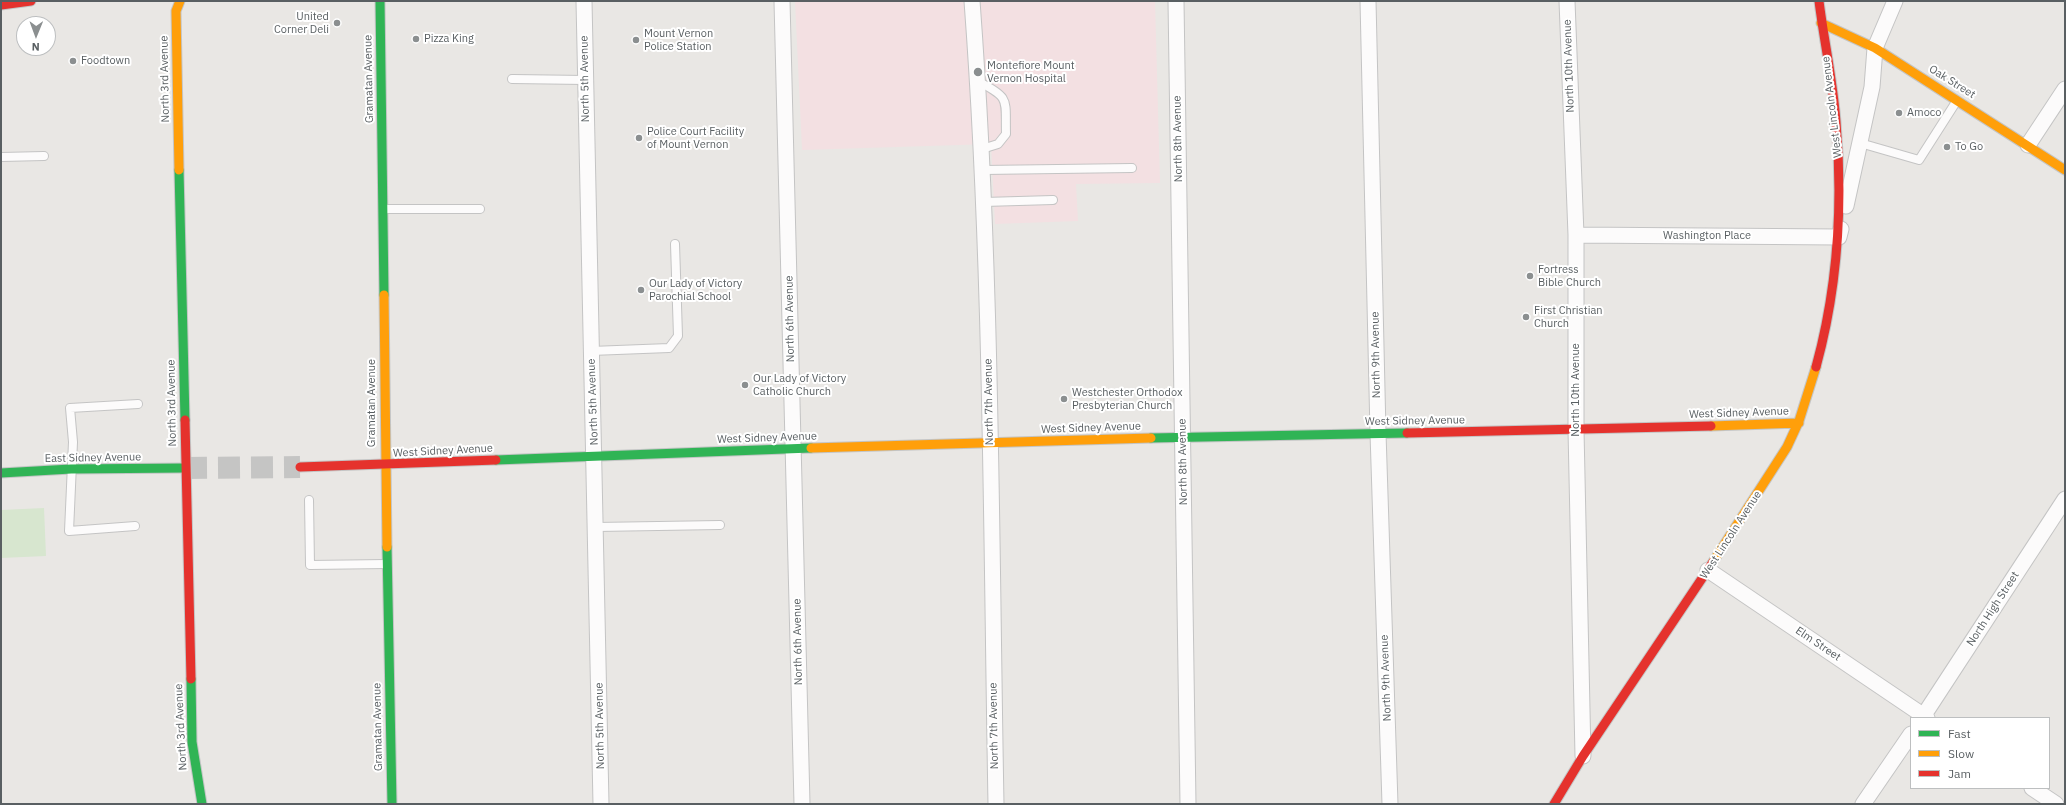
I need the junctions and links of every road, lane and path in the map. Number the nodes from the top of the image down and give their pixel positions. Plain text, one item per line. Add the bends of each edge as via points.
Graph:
1 (31, 1) edge
2 (180, 1) edge
3 (380, 1) edge
4 (584, 1) edge
5 (782, 1) edge
6 (972, 1) edge
7 (1176, 1) edge
8 (1368, 1) edge
9 (1567, 1) edge
10 (1819, 1) edge
11 (1894, 1) edge
12 (1, 5) edge
13 (1821, 23) junction
14 (1875, 48) junction
15 (512, 80) dead end
16 (585, 80) junction
17 (978, 82) junction
18 (2065, 89) edge
19 (1957, 100) junction
20 (1860, 143) junction
21 (2028, 145) junction
22 (982, 149) junction
23 (44, 156) dead end
24 (1, 157) edge
25 (1132, 168) dead end
26 (983, 170) junction
27 (2065, 170) edge
28 (1053, 200) dead end
29 (984, 202) junction
30 (480, 209) dead end
31 (384, 210) junction
32 (1576, 235) junction
33 (1839, 237) junction
34 (675, 244) dead end
35 (591, 351) junction
36 (138, 404) dead end
37 (1799, 423) junction
38 (1576, 430) junction
39 (1378, 433) junction
40 (1183, 437) junction
41 (990, 442) junction
42 (793, 450) junction
43 (595, 456) junction
44 (385, 466) junction
45 (300, 467) tunnel mouth
46 (185, 468) junction
47 (71, 469) junction
48 (1, 473) edge
49 (2065, 499) edge
50 (309, 500) dead end
51 (720, 525) dead end
52 (135, 526) dead end
53 (596, 527) junction
54 (387, 564) junction
55 (1708, 570) junction
56 (1924, 717) edge
57 (1910, 735) edge
58 (1583, 756) junction
59 (2034, 789) edge
60 (202, 804) edge
61 (392, 804) edge
62 (601, 804) edge
63 (802, 804) edge
64 (996, 804) edge
65 (1188, 804) edge
66 (1390, 804) edge
67 (1554, 804) edge
68 (1863, 804) edge
69 (2056, 804) edge

1 - 12 street
2 - 46 street, North 3rd Avenue via 176,12
3 - 31 street, Gramatan Avenue
4 - 16 street, North 5th Avenue
5 - 42 street, North 6th Avenue
6 - 17 street, North 7th Avenue
7 - 40 street, North 8th Avenue
8 - 39 street, North 9th Avenue
9 - 32 street, North 10th Avenue
10 - 13 street, West Lincoln Avenue
11 - 14 street, West Lincoln Avenue
13 - 14 street, Oak Street
13 - 33 street, West Lincoln Avenue via 1836,120
14 - 19 street, Oak Street
14 - 20 street, West Lincoln Avenue via 1872,87
15 - 16 lane
16 - 35 street, North 5th Avenue
17 - 22 street, North 7th Avenue
17 - 22 lane via 998,92 1006,102 1006,134 998,144
18 - 21 street
19 - 20 lane via 1919,160
19 - 21 street, Oak Street
20 - 33 street, West Lincoln Avenue
21 - 27 street, Oak Street
22 - 26 street, North 7th Avenue
23 - 24 lane
25 - 26 lane
26 - 29 street, North 7th Avenue
28 - 29 lane
29 - 41 street, North 7th Avenue
30 - 31 lane
31 - 44 street, Gramatan Avenue
32 - 33 street, Washington Place
32 - 38 street, North 10th Avenue
33 - 37 street, West Lincoln Avenue via 1826,326
34 - 35 lane via 678,336 669,348
35 - 43 street, North 5th Avenue
36 - 47 lane via 70,408 73,442
37 - 38 street, West Sidney Avenue
37 - 55 street, West Lincoln Avenue via 1779,462
38 - 39 street, West Sidney Avenue
38 - 58 street, North 10th Avenue
39 - 40 street, West Sidney Avenue
39 - 66 street, North 9th Avenue
40 - 41 street, West Sidney Avenue
40 - 65 street, North 8th Avenue
41 - 42 street, West Sidney Avenue
41 - 64 street, North 7th Avenue
42 - 43 street, West Sidney Avenue
42 - 63 street, North 6th Avenue
43 - 44 street, West Sidney Avenue
43 - 53 street, North 5th Avenue
44 - 45 street
44 - 54 street, Gramatan Avenue
46 - 47 street, East Sidney Avenue
46 - 60 street, North 3rd Avenue via 192,742
47 - 48 street, East Sidney Avenue
47 - 52 lane via 69,531
49 - 56 street, North High Street
50 - 54 lane via 310,565
51 - 53 lane
53 - 62 street, North 5th Avenue
54 - 61 street, Gramatan Avenue
55 - 56 street, Elm Street
55 - 58 street, West Lincoln Avenue
57 - 68 street
58 - 67 street, West Lincoln Avenue
59 - 69 street

